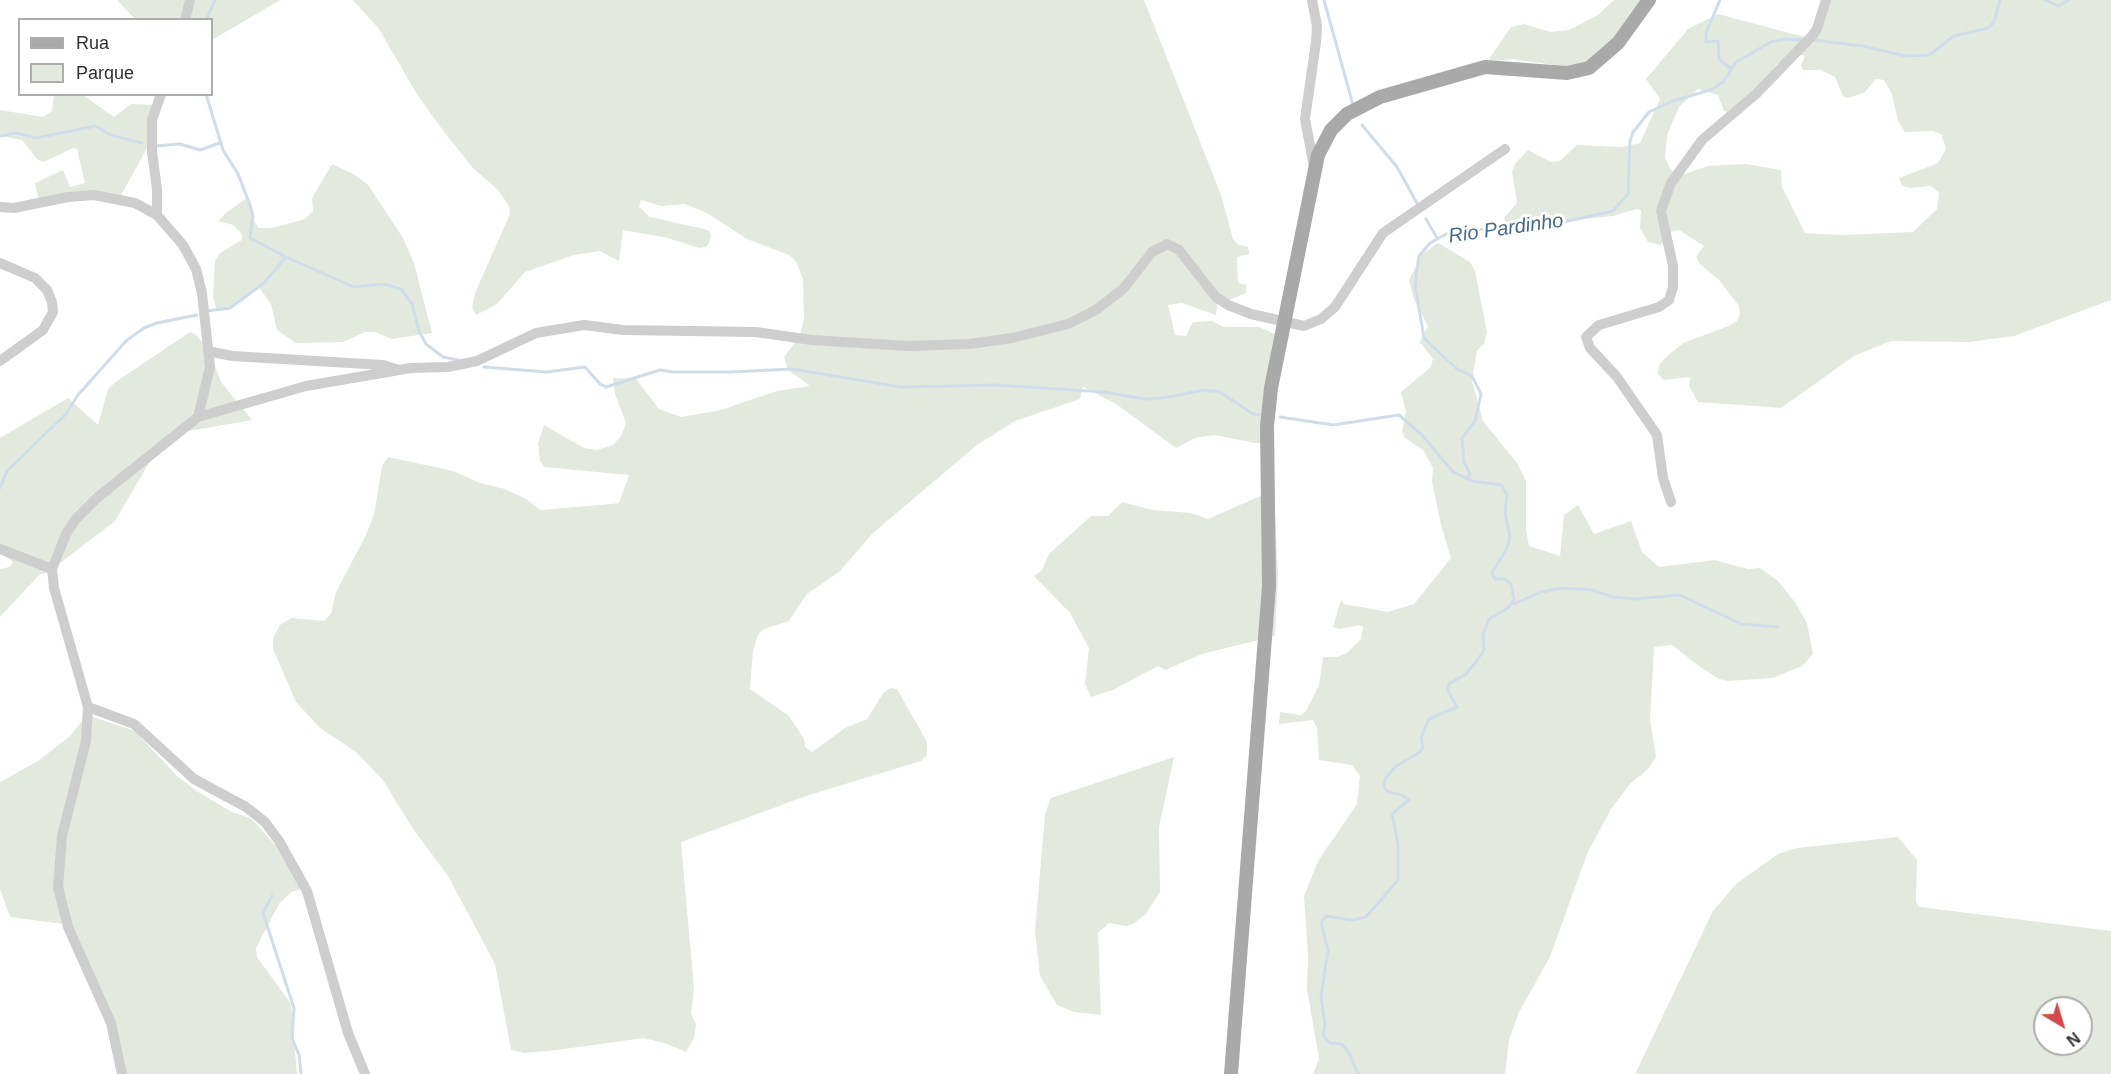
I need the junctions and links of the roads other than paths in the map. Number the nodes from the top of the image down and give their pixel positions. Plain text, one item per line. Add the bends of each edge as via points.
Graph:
1 (190, 0) edge
2 (1312, 0) edge
3 (1649, 0) edge
4 (1826, 0) edge
5 (186, 18) edge
6 (160, 96) edge
7 (1505, 149) dead end
8 (1315, 168) junction
9 (0, 207) edge
10 (157, 214) junction
11 (0, 264) edge
12 (1286, 321) junction
13 (208, 351) junction
14 (0, 361) edge
15 (400, 370) junction
16 (198, 417) junction
17 (1671, 502) dead end
18 (0, 549) edge
19 (52, 568) junction
20 (88, 707) junction
21 (122, 1074) edge
22 (365, 1074) edge
23 (1231, 1074) edge

1 - 5 street
2 - 8 street via 1317,42 1305,119
3 - 8 main road via 1605,56 1581,71 1485,66 1364,104 1331,130
4 - 17 street via 1812,36 1756,94 1702,140 1671,183 1661,211 1673,266 1669,300 1659,307 1599,325 1586,337 1590,348 1617,377 1657,435
6 - 10 street via 153,120 152,152
7 - 12 street via 1377,238 1330,312 1304,326
8 - 12 main road
9 - 10 street via 94,195 135,203
10 - 13 street via 183,245 196,269
11 - 14 street via 35,278 47,290 53,312 44,330
12 - 15 street via 1228,305 1216,297 1179,250 1167,244 1152,252 1125,288 1096,310 1068,324 1012,338 908,346 756,332 623,330 584,325 536,333 477,361
12 - 23 main road via 1267,426 1269,586
13 - 15 street via 232,356 383,365
13 - 16 street via 210,368
15 - 16 street via 306,386
16 - 19 street via 75,520
18 - 19 street
19 - 20 street via 54,588
20 - 21 street via 86,741 62,836 58,887 68,927 111,1023
20 - 22 street via 134,724 194,779 251,810 265,822 307,891 348,1033

